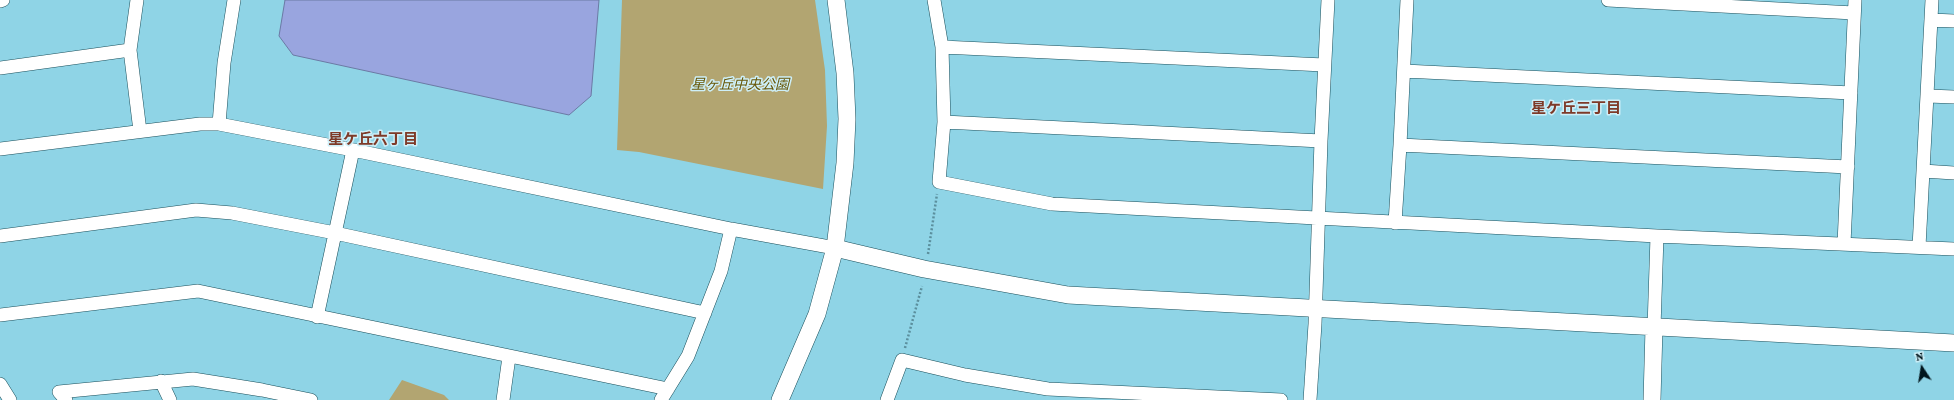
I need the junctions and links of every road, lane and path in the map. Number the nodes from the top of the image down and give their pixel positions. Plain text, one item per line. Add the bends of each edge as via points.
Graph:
1 (3, 0) edge
2 (137, 0) edge
3 (234, 0) edge
4 (836, 0) edge
5 (934, 0) edge
6 (1328, 0) edge
7 (1407, 0) edge
8 (1608, 0) edge
9 (1855, 0) edge
10 (1932, 0) edge
11 (0, 1) edge
12 (1854, 13) junction
13 (1931, 20) junction
14 (1954, 21) edge
15 (942, 47) junction
16 (130, 50) junction
17 (1324, 65) junction
18 (0, 68) edge
19 (1404, 71) junction
20 (1851, 93) junction
21 (1928, 96) junction
22 (1954, 97) edge
23 (944, 122) junction
24 (219, 124) junction
25 (140, 132) junction
26 (1321, 141) junction
27 (1400, 145) junction
28 (0, 149) edge
29 (353, 150) junction
30 (1848, 168) junction
31 (1923, 171) junction
32 (1954, 173) edge
33 (939, 182) junction
34 (1318, 219) junction
35 (1395, 223) junction
36 (730, 229) junction
37 (335, 233) junction
38 (0, 236) edge
39 (1657, 236) junction
40 (1844, 244) junction
41 (1919, 247) junction
42 (835, 248) junction
43 (1954, 249) edge
44 (927, 256) dead end
45 (922, 286) dead end
46 (1316, 310) junction
47 (705, 313) junction
48 (0, 315) edge
49 (317, 317) junction
50 (1654, 328) junction
51 (1954, 343) edge
52 (509, 357) junction
53 (902, 360) junction
54 (161, 381) junction
55 (0, 384) edge
56 (266, 395) edge
57 (664, 395) edge
58 (1175, 398) edge
59 (10, 400) edge
60 (66, 400) edge
61 (170, 400) edge
62 (311, 400) edge
63 (503, 400) edge
64 (780, 400) edge
65 (887, 400) edge
66 (1281, 400) edge
67 (1310, 400) edge
68 (1652, 400) edge

1 - 11 street
2 - 16 street
3 - 24 street via 224,63
4 - 42 street via 845,73 847,119 845,163
5 - 15 street
6 - 17 street
7 - 19 street
8 - 12 street
9 - 12 street
10 - 13 street
12 - 20 street
13 - 14 street
13 - 21 street
15 - 17 street
15 - 23 street
16 - 18 street
16 - 25 street
17 - 26 street
19 - 20 street
19 - 27 street
20 - 30 street
21 - 22 street
21 - 31 street
23 - 26 street
23 - 33 street
24 - 25 street
24 - 29 street
25 - 28 street
26 - 34 street
27 - 30 street
27 - 35 street
29 - 36 street
29 - 37 street
30 - 40 street
31 - 32 street
31 - 41 street
33 - 34 street via 1052,204
33 - 44 path
34 - 35 street
34 - 46 street
35 - 39 street
36 - 42 street
36 - 47 street via 721,271
37 - 38 street via 232,213 196,210
37 - 47 street
37 - 49 street
39 - 40 street
39 - 50 street
40 - 41 street
41 - 43 street
42 - 46 street via 924,269 1068,295
42 - 64 street via 817,314
45 - 53 path
46 - 50 street
46 - 67 street
47 - 57 street via 688,356
48 - 49 street via 198,292
49 - 52 street
50 - 51 street
50 - 68 street
52 - 57 street
52 - 63 street
53 - 58 street via 965,375 1048,389
53 - 65 street
54 - 56 street via 193,379
54 - 60 street via 59,392
54 - 61 street
55 - 59 street
56 - 62 street
58 - 66 street

